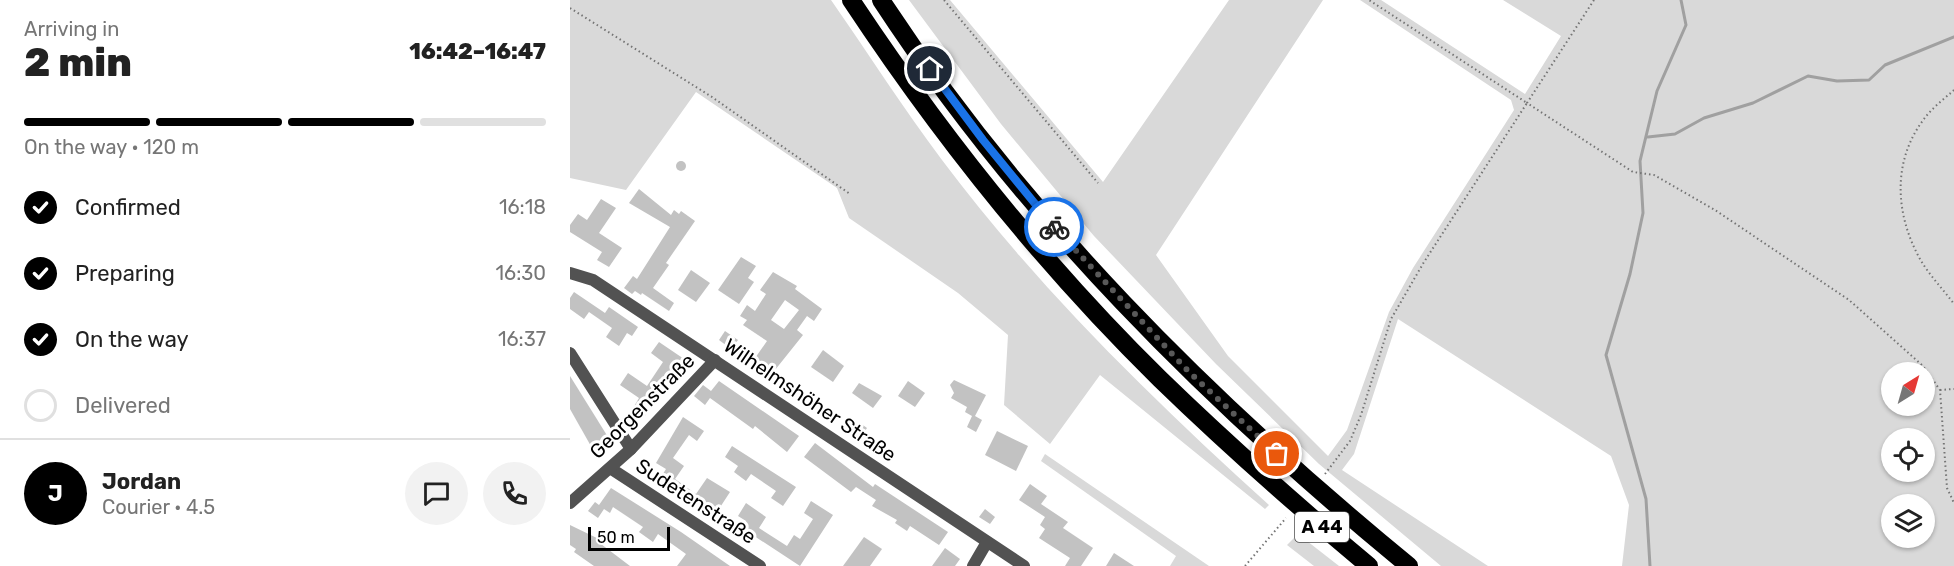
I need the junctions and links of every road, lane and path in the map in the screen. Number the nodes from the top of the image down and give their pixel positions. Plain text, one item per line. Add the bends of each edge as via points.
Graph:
1 (851, 0) edge
2 (881, 0) edge
3 (944, 0) edge
4 (1369, 0) edge
5 (1594, 0) edge
6 (570, 8) edge
7 (1954, 90) edge
8 (1527, 103) junction
9 (1098, 183) dead end
10 (850, 194) dead end
11 (570, 273) edge
12 (1954, 304) edge
13 (570, 353) edge
14 (715, 360) junction
15 (1954, 389) edge
16 (1940, 390) junction
17 (632, 449) junction
18 (610, 468) junction
19 (1325, 474) dead end
20 (570, 503) edge
21 (1954, 503) edge
22 (1286, 518) dead end
23 (987, 542) junction
24 (760, 566) edge
25 (973, 566) edge
26 (1024, 566) edge
27 (1245, 566) edge
28 (1369, 566) edge
29 (1409, 566) edge

1 - 28 highway, A 44 via 962,155 1056,269 1159,378 1275,487
2 - 29 highway, A 44 via 983,140 1073,251 1189,372 1277,454
3 - 9 path
4 - 8 path
5 - 8 path
6 - 10 path via 712,97
7 - 12 path via 1925,118 1905,150 1900,193 1908,230 1921,260
8 - 16 path via 1633,172 1654,175 1715,210 1849,300 1923,366
8 - 19 path via 1424,262 1392,319 1350,441
11 - 14 street, Wilhelmshöher Straße via 593,280
13 - 17 street
14 - 17 street, Georgenstraße
14 - 23 street, Wilhelmshöher Straße
15 - 16 path
16 - 21 path via 1947,488
17 - 18 street, Georgenstraße
18 - 20 street, Georgenstraße
18 - 24 street, Sudetenstraße
22 - 27 path
23 - 25 street
23 - 26 street, Wilhelmshöher Straße

